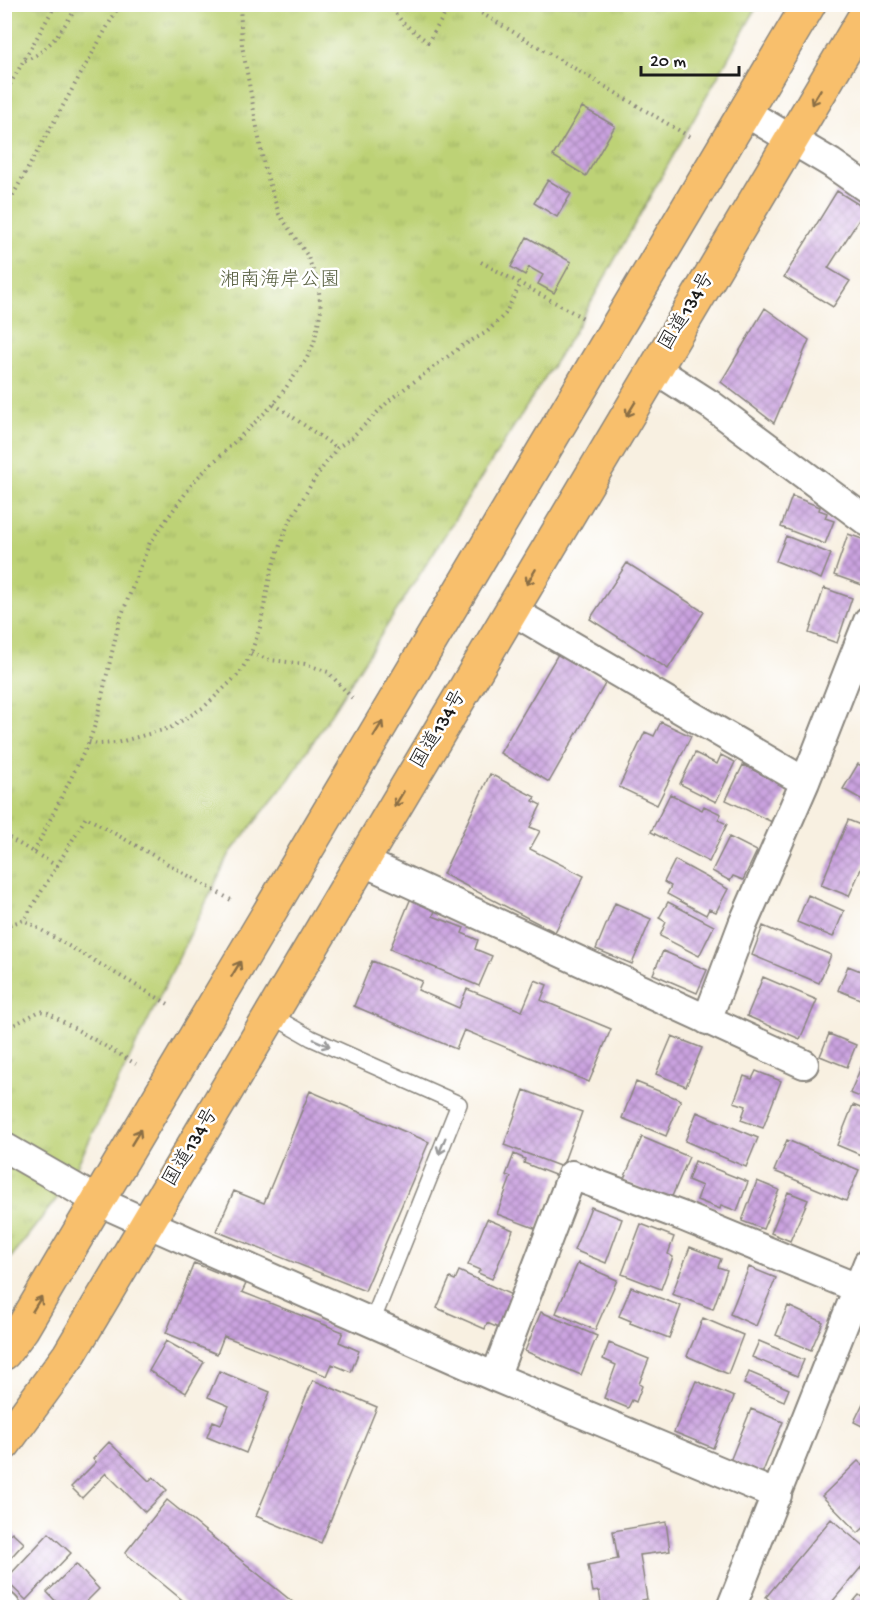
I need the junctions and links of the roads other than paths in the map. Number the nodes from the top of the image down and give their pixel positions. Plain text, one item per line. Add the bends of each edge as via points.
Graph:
1 (809, 4) edge
2 (867, 11) edge
3 (745, 112) junction
4 (791, 139) junction
5 (867, 189) edge
6 (655, 369) junction
7 (867, 522) edge
8 (511, 610) junction
9 (867, 621) edge
10 (805, 782) junction
11 (362, 861) junction
12 (271, 1015) junction
13 (707, 1020) junction
14 (804, 1064) dead end
15 (4, 1147) edge
16 (98, 1201) junction
17 (147, 1224) junction
18 (864, 1283) edge
19 (372, 1322) junction
20 (4, 1353) edge
21 (495, 1377) junction
22 (4, 1444) edge
23 (777, 1495) junction
24 (731, 1608) edge

1 - 3 highway
2 -> 4 highway, 国道134号
3 - 4 street
16 -> 3 highway
4 - 5 street
4 - 6 highway, 国道134号
6 - 7 street via 711,405
6 -> 8 highway, 国道134号
8 - 10 street
8 -> 11 highway, 国道134号
9 - 10 street
10 - 13 street via 743,924
11 - 12 highway, 国道134号
11 - 13 street
12 - 17 highway, 国道134号
12 -> 19 lane via 311,1038 459,1104
13 - 14 street
15 - 16 street
16 - 17 street
20 -> 16 highway
17 - 19 street
17 - 22 highway, 国道134号 via 69,1355
18 - 21 street via 572,1175
18 - 23 street
19 - 21 street
21 - 23 street
23 - 24 street

